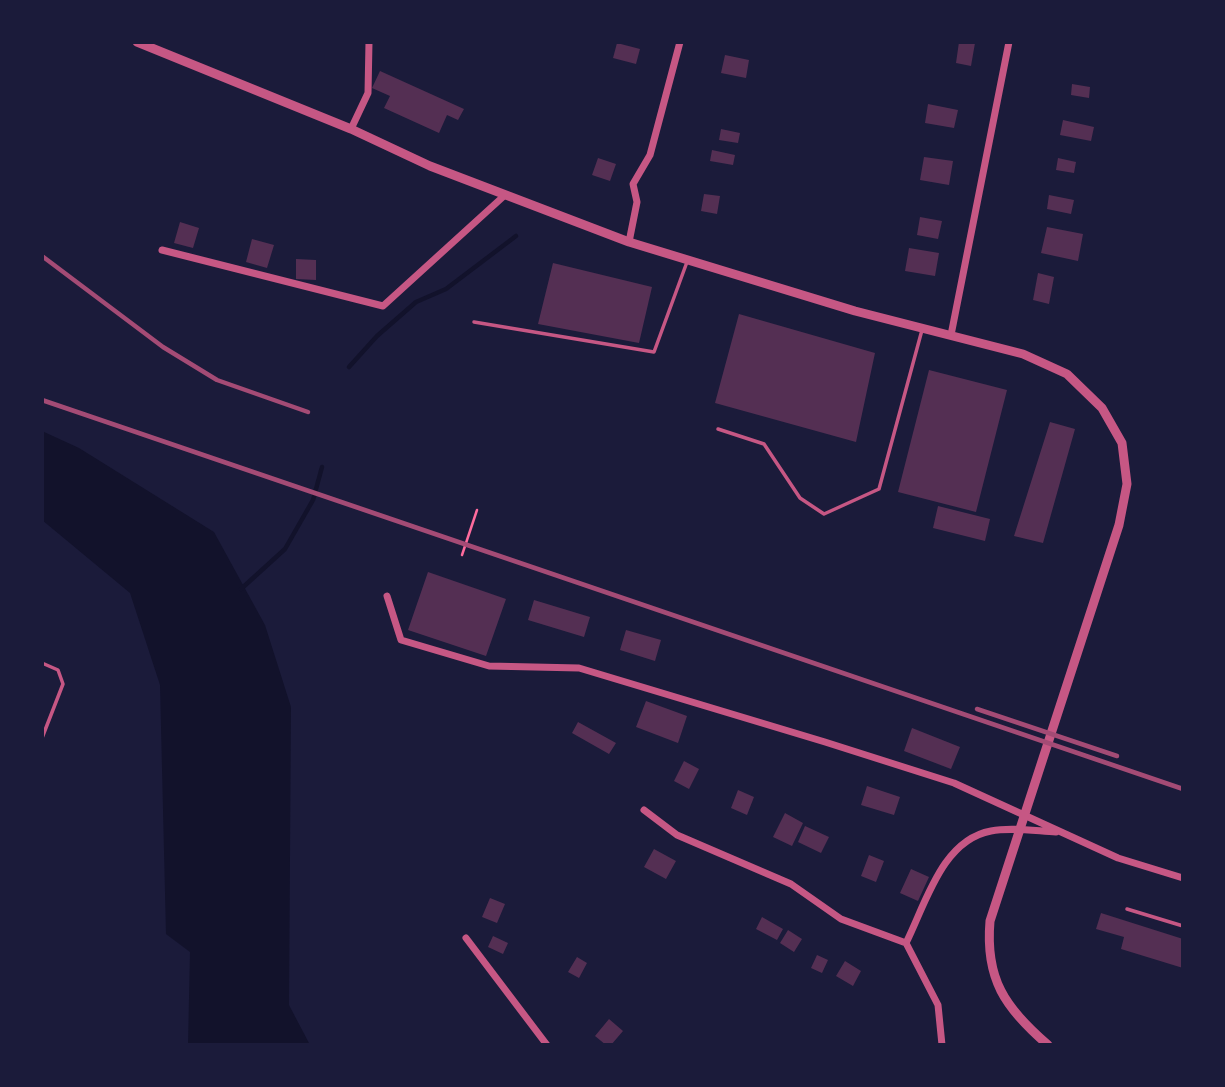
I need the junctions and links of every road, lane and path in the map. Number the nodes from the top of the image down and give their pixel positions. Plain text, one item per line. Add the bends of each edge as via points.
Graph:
1 (137, 42) edge
2 (369, 42) edge
3 (680, 42) edge
4 (1010, 42) edge
5 (351, 129) junction
6 (505, 195) junction
7 (629, 242) junction
8 (162, 250) dead end
9 (687, 262) junction
10 (474, 322) dead end
11 (923, 327) junction
12 (951, 335) junction
13 (718, 429) dead end
14 (477, 510) dead end
15 (462, 555) dead end
16 (387, 596) dead end
17 (42, 663) edge
18 (42, 738) edge
19 (644, 810) dead end
20 (1061, 832) junction
21 (1183, 878) edge
22 (1127, 909) dead end
23 (1183, 926) edge
24 (466, 938) dead end
25 (906, 943) junction
26 (547, 1045) edge
27 (942, 1045) edge
28 (1048, 1045) edge

1 - 5 street
2 - 5 street via 368,93
3 - 7 street via 650,155 633,184 637,202
4 - 12 street
5 - 6 street
6 - 7 street
6 - 8 street via 383,306
7 - 9 street
9 - 10 lane via 654,352
9 - 11 street via 855,312
11 - 12 street
11 - 13 lane via 879,489 824,514 800,498 764,444
12 - 28 street via 1023,354 1067,374 1102,408 1122,443 1127,484 1102,582 989,920 988,946 1002,997
14 - 15 path
16 - 20 street via 401,640 489,666 579,668 954,783
17 - 18 lane via 58,670 64,684
19 - 25 street via 677,835 791,884 841,919
20 - 21 street via 1118,858
20 - 25 street via 992,830 967,839 950,855
22 - 23 lane
24 - 26 street
25 - 27 street via 938,1005

